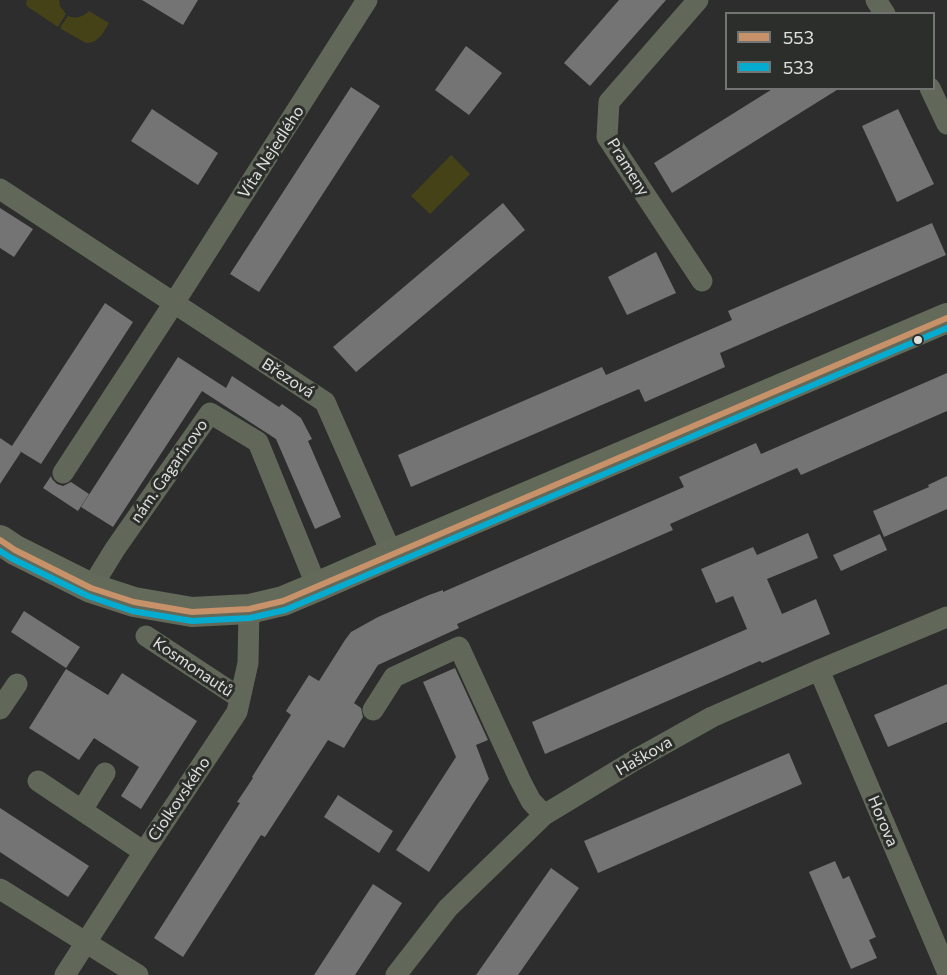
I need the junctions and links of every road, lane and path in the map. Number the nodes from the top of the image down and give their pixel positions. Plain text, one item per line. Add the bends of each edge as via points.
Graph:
1 (368, 0) edge
2 (698, 0) edge
3 (931, 90) edge
4 (947, 124) edge
5 (0, 189) edge
6 (702, 281) dead end
7 (174, 303) junction
8 (947, 318) edge
9 (63, 473) dead end
10 (0, 540) edge
11 (392, 554) junction
12 (317, 587) junction
13 (91, 588) junction
14 (249, 609) junction
15 (947, 617) edge
16 (146, 636) dead end
17 (819, 670) junction
18 (17, 684) dead end
19 (240, 698) junction
20 (0, 709) edge
21 (373, 710) dead end
22 (105, 772) dead end
23 (38, 781) dead end
24 (82, 810) junction
25 (544, 815) junction
26 (144, 852) junction
27 (0, 888) edge
28 (86, 943) junction
29 (947, 971) edge
30 (66, 975) edge
31 (138, 975) edge
32 (396, 975) edge

1 - 7 street, Víta Nejedlého
2 - 6 street, Prameny via 609,102 607,137
3 - 4 street
5 - 7 street, Březová
7 - 9 street
7 - 11 street, Březová via 325,402
8 - 11 street
10 - 13 street
11 - 12 street
12 - 13 street, nám. Gagarinovo via 258,442 210,413
12 - 14 street
13 - 14 street via 134,602 192,612
14 - 19 street, Ciolkovského via 248,663
15 - 17 street, Haškova
16 - 19 street, Kosmonautů
17 - 25 street, Haškova via 712,717
17 - 29 street, Horova
18 - 20 street
19 - 26 street, Ciolkovského via 237,712
21 - 25 street via 394,677 459,647 531,801
22 - 24 street
23 - 24 street
24 - 26 street
25 - 32 street, Haškova via 448,908
26 - 28 street, Ciolkovského
27 - 28 street
28 - 30 street, Ciolkovského
28 - 31 street

